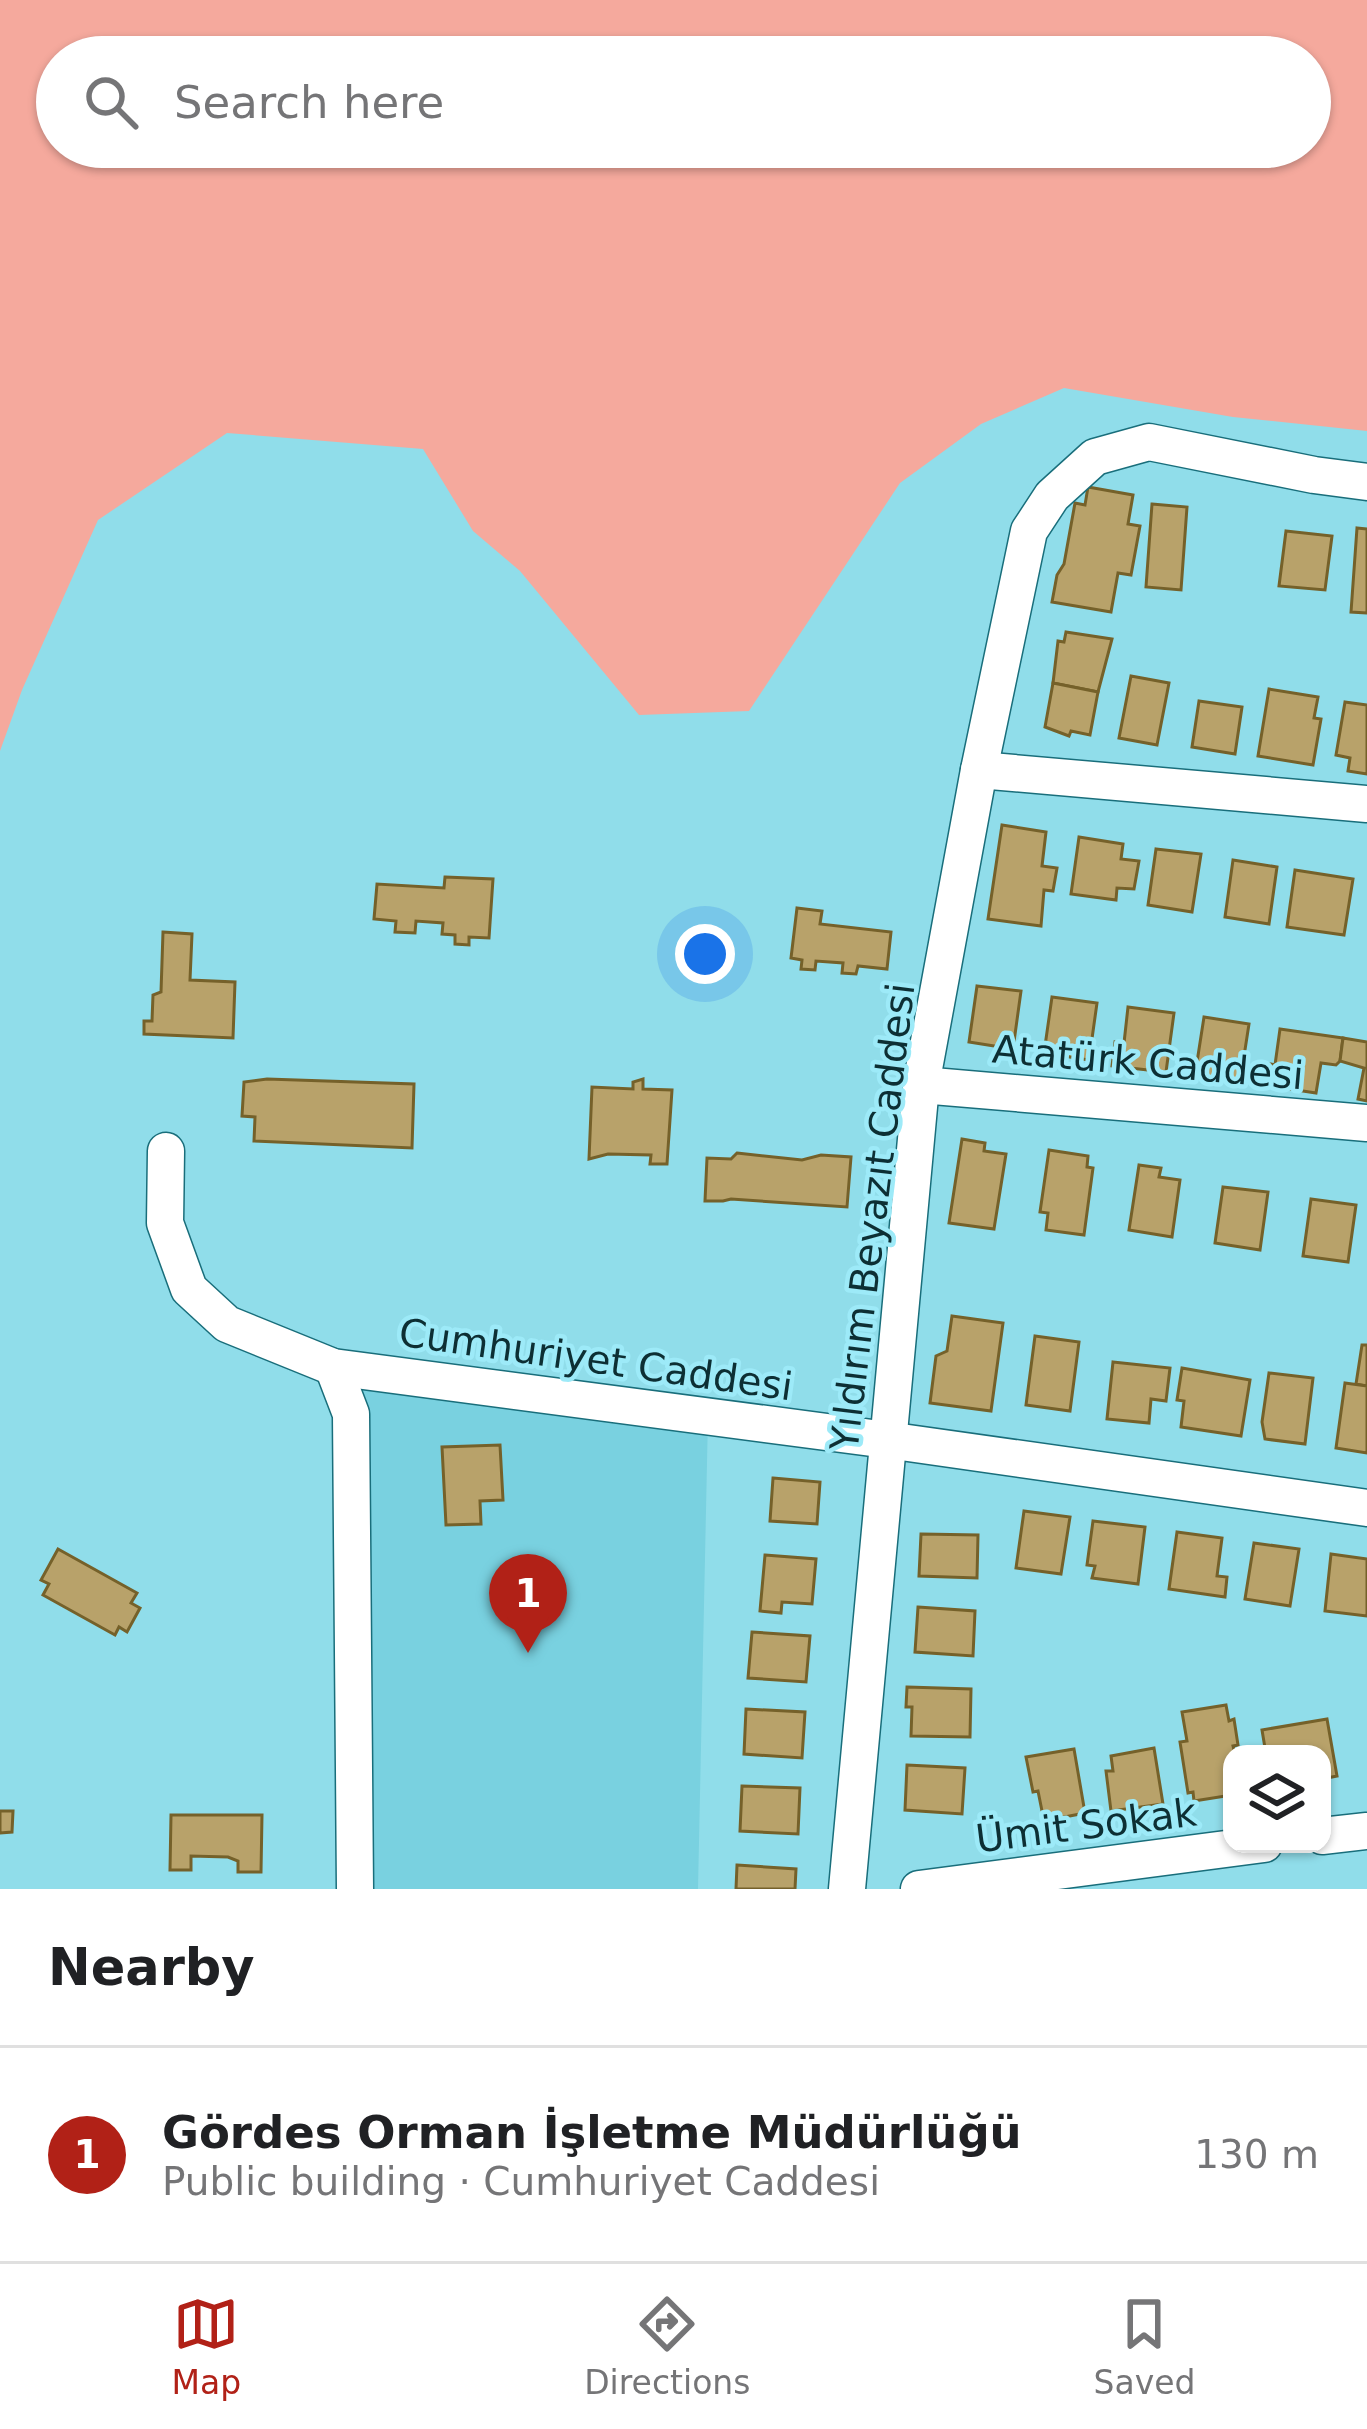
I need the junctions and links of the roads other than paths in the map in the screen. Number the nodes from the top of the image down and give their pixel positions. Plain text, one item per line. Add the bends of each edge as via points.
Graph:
1 (1367, 482) edge
2 (979, 770) junction
3 (1367, 803) edge
4 (921, 1085) junction
5 (1367, 1123) edge
6 (166, 1151) dead end
7 (334, 1367) junction
8 (887, 1440) junction
9 (1367, 1508) edge
10 (1367, 1831) edge
11 (1331, 1836) edge
12 (1223, 1849) edge
13 (355, 1889) edge
14 (847, 1889) edge
15 (919, 1889) edge

1 - 2 street, Yıldırım Beyazıt Caddesi via 1149,442 1095,457 1028,531
2 - 3 street
2 - 4 street, Yıldırım Beyazıt Caddesi
4 - 5 street, Atatürk Caddesi
4 - 8 street, Yıldırım Beyazıt Caddesi
6 - 7 street, Cumhuriyet Caddesi via 164,1223 189,1289 227,1324
7 - 8 street, Cumhuriyet Caddesi
7 - 13 street via 351,1414
8 - 9 street, Cumhuriyet Caddesi
8 - 14 street, Yıldırım Beyazıt Caddesi
10 - 11 street
12 - 15 street, Ümit Sokak

